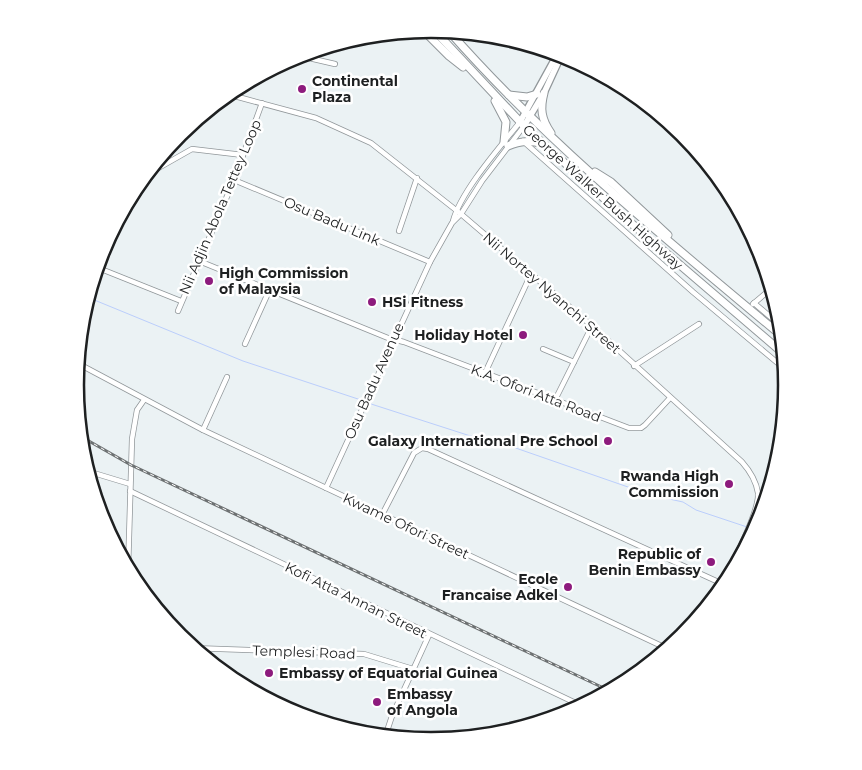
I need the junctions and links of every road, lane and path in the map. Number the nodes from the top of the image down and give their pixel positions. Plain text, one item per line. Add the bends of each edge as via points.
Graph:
1 (431, 38) edge
2 (441, 38) edge
3 (456, 38) edge
4 (312, 59) edge
5 (555, 60) edge
6 (558, 62) edge
7 (335, 64) dead end
8 (474, 74) junction
9 (488, 90) junction
10 (540, 94) junction
11 (509, 95) junction
12 (237, 97) edge
13 (262, 103) junction
14 (528, 116) junction
15 (522, 124) junction
16 (522, 141) junction
17 (558, 143) junction
18 (506, 144) junction
19 (546, 145) junction
20 (243, 154) junction
21 (159, 169) edge
22 (417, 178) junction
23 (234, 180) junction
24 (456, 210) junction
25 (461, 214) junction
26 (452, 223) junction
27 (399, 231) dead end
28 (199, 261) junction
29 (430, 262) junction
30 (103, 269) edge
31 (531, 274) junction
32 (269, 291) junction
33 (766, 293) edge
34 (181, 301) junction
35 (751, 306) junction
36 (178, 312) dead end
37 (772, 320) edge
38 (698, 324) dead end
39 (592, 326) junction
40 (774, 329) edge
41 (393, 339) junction
42 (245, 344) dead end
43 (777, 348) edge
44 (543, 349) dead end
45 (574, 362) junction
46 (778, 363) edge
47 (634, 366) junction
48 (84, 367) edge
49 (485, 373) junction
50 (227, 377) dead end
51 (670, 398) junction
52 (144, 400) junction
53 (556, 400) junction
54 (203, 430) junction
55 (95, 473) edge
56 (130, 484) junction
57 (326, 488) junction
58 (130, 491) junction
59 (761, 493) edge
60 (758, 494) junction
61 (382, 514) junction
62 (741, 543) edge
63 (128, 556) edge
64 (718, 582) edge
65 (429, 635) junction
66 (661, 645) edge
67 (205, 648) edge
68 (413, 669) junction
69 (573, 702) edge
70 (387, 730) edge

1 - 8 highway
2 - 8 highway, George Walker Bush Highway
3 - 11 highway, George Walker Bush Highway
4 - 7 street
5 - 10 main road
6 - 10 main road
8 - 9 highway, George Walker Bush Highway
9 - 15 highway, George Walker Bush Highway
9 - 18 highway via 506,122
10 - 11 highway via 527,97
10 - 14 main road
10 - 17 highway via 542,118
11 - 14 highway, George Walker Bush Highway
12 - 13 street, Nii Nortey Nyanchi Street
13 - 20 street, Nii Adjin Abola Tettey Loop
13 - 22 street, Nii Nortey Nyanchi Street via 316,118 358,136
14 - 15 main road
14 - 17 highway, George Walker Bush Highway
15 - 18 street, Osu Badu Avenue
15 - 19 highway, George Walker Bush Highway
16 - 18 highway
16 - 19 highway
16 - 46 street
17 - 35 highway, George Walker Bush Highway via 578,161 611,182 662,228 681,251
18 - 24 street, Osu Badu Avenue
18 - 25 street, Osu Badu Avenue
19 - 43 highway, George Walker Bush Highway
20 - 21 street via 192,149
20 - 23 street, Nii Adjin Abola Tettey Loop
22 - 24 street, Nii Nortey Nyanchi Street
22 - 27 street
23 - 28 street, Nii Adjin Abola Tettey Loop
23 - 29 street, Osu Badu Link
24 - 25 street, Nii Nortey Nyanchi Street
24 - 26 street, Osu Badu Avenue
25 - 26 street, Osu Badu Avenue
25 - 31 street, Nii Nortey Nyanchi Street
26 - 29 street, Osu Badu Avenue
28 - 32 street, K.A. Ofori Atta Road
28 - 34 street, Nii Adjin Abola Tettey Loop
29 - 41 street, Osu Badu Avenue
30 - 34 street
31 - 39 street, Nii Nortey Nyanchi Street
31 - 49 street
32 - 41 street, K.A. Ofori Atta Road
32 - 42 street
33 - 35 street
34 - 36 street, Nii Adjin Abola Tettey Loop
35 - 37 street
35 - 40 highway, George Walker Bush Highway
38 - 47 street
39 - 45 street
39 - 47 street, Nii Nortey Nyanchi Street
41 - 49 street, K.A. Ofori Atta Road
41 - 57 street, Osu Badu Avenue
44 - 45 street
45 - 53 street
47 - 51 street, Nii Nortey Nyanchi Street
48 - 52 street, Kwame Ofori Street
49 - 53 street, K.A. Ofori Atta Road
50 - 54 street
51 - 53 street, K.A. Ofori Atta Road via 649,422 638,428 629,428
51 - 60 street, Nii Nortey Nyanchi Street via 742,462 753,476
52 - 54 street, Kwame Ofori Street
52 - 56 street via 134,419
54 - 57 street, Kwame Ofori Street
55 - 56 street
56 - 58 street
57 - 61 street, Kwame Ofori Street
58 - 63 street
58 - 65 street, Kofi Atta Annan Street
59 - 60 street
60 - 62 street
61 - 64 street via 414,453 422,448 428,449
61 - 66 street, Kwame Ofori Street
65 - 68 street
65 - 69 street, Kofi Atta Annan Street
67 - 68 street, Templesi Road via 364,654
68 - 70 street

